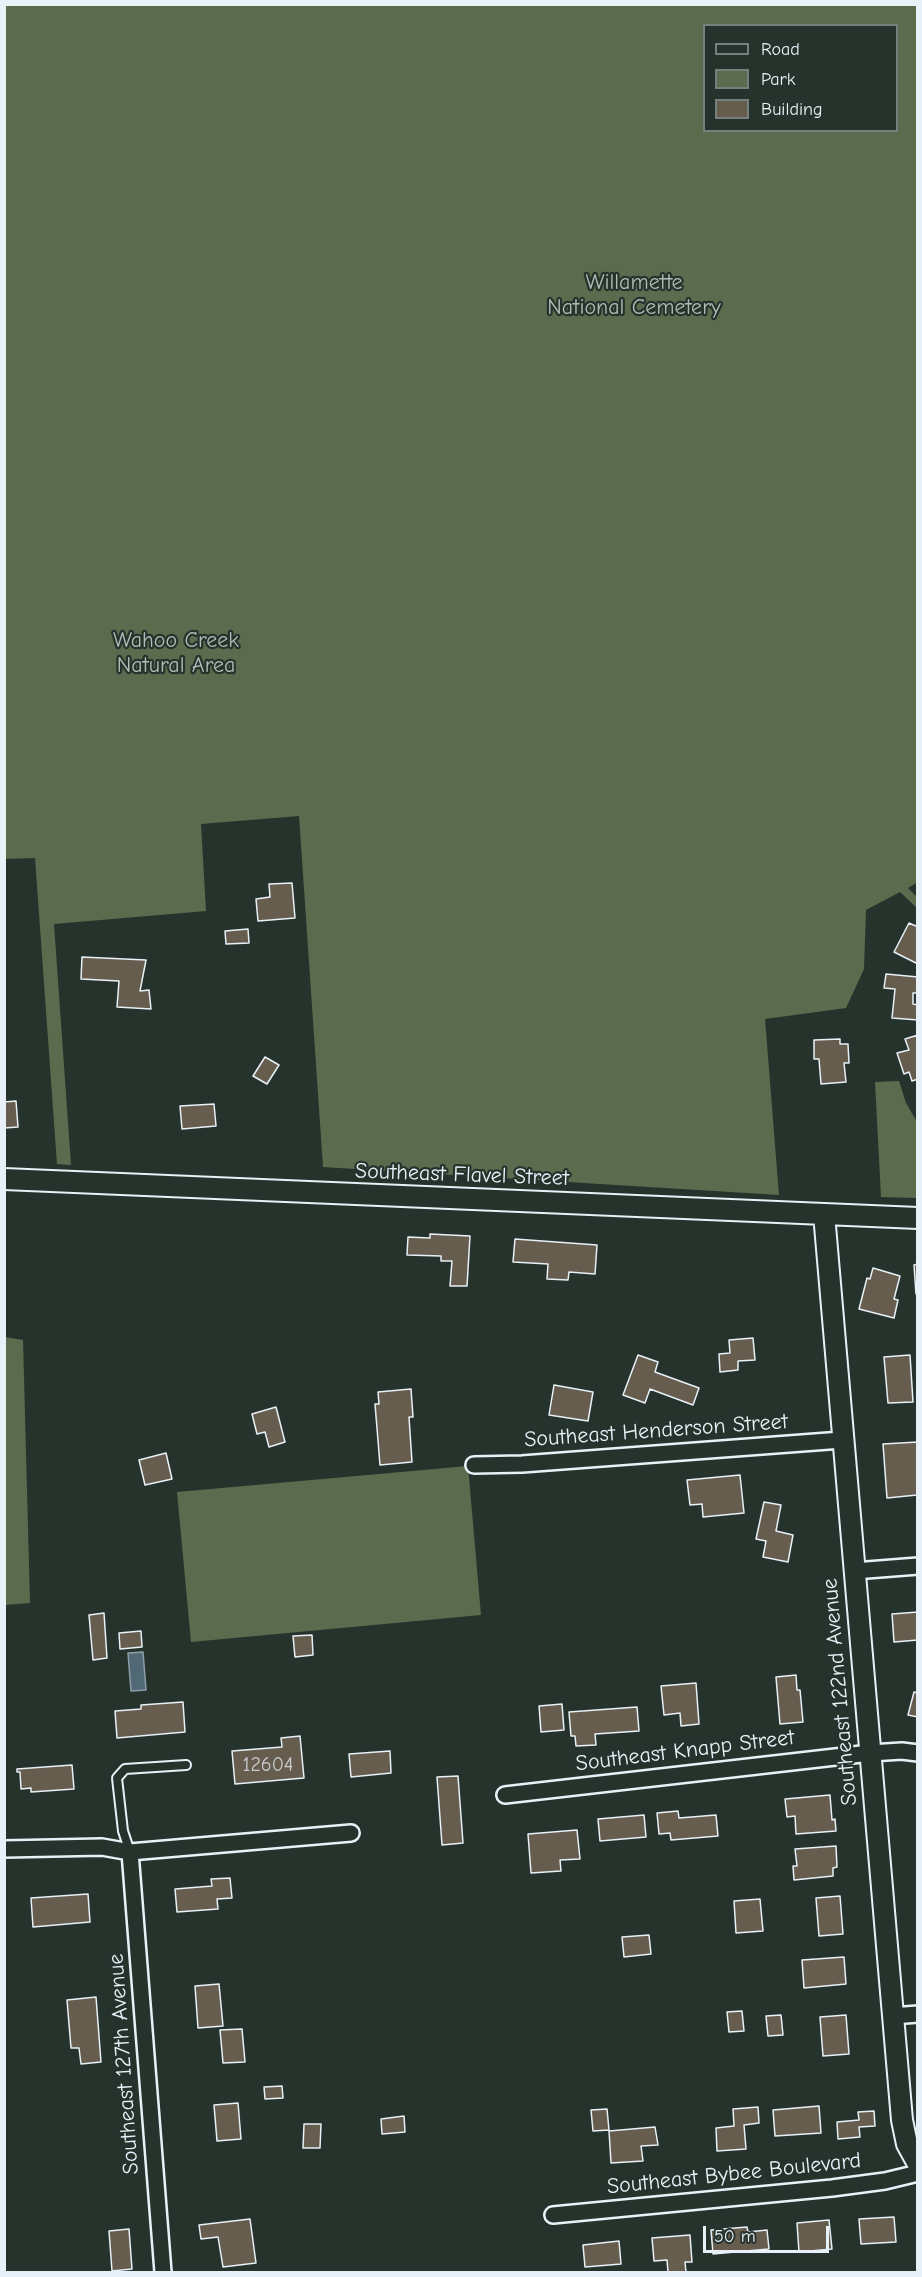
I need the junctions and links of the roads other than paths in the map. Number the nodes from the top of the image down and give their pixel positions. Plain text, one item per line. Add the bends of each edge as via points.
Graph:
1 (4, 1179) edge
2 (824, 1214) junction
3 (918, 1218) edge
4 (842, 1440) junction
5 (474, 1465) dead end
6 (918, 1566) edge
7 (854, 1571) junction
8 (870, 1753) junction
9 (918, 1753) edge
10 (186, 1765) dead end
11 (505, 1795) dead end
12 (351, 1833) dead end
13 (4, 1849) edge
14 (130, 1852) junction
15 (918, 2014) edge
16 (892, 2016) junction
17 (918, 2164) edge
18 (918, 2173) edge
19 (553, 2215) dead end
20 (163, 2272) edge

1 - 2 street, Southeast Flavel Street
2 - 3 street, Southeast Flavel Street
2 - 4 street, Southeast 122nd Avenue
4 - 5 street, Southeast Henderson Street
4 - 7 street, Southeast 122nd Avenue
6 - 7 street
7 - 8 street, Southeast 122nd Avenue
8 - 9 street, Southeast Knapp Street
8 - 11 street, Southeast Knapp Street
8 - 16 street, Southeast 122nd Avenue
10 - 14 lane via 125,1769 117,1778 123,1831
12 - 14 street
13 - 14 street via 102,1847
14 - 20 street, Southeast 127th Avenue
15 - 16 street
16 - 17 street, Southeast 122nd Avenue via 902,2120 907,2144
18 - 19 street, Southeast Bybee Boulevard via 832,2188

